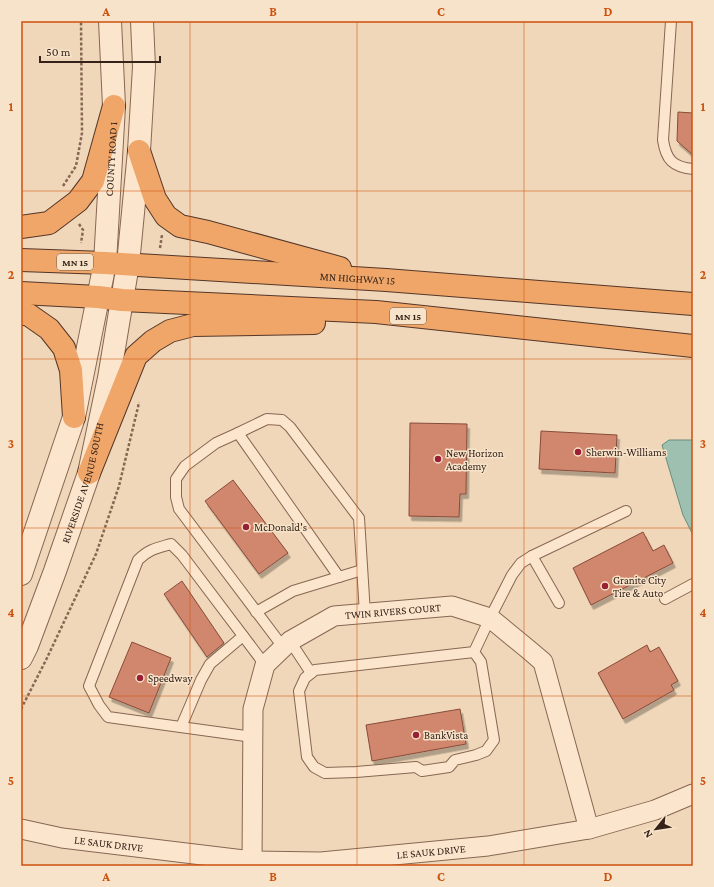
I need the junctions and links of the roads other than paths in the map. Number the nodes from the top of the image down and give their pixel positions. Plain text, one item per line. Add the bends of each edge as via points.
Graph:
1 (110, 21) edge
2 (142, 21) edge
3 (671, 21) edge
4 (114, 106) junction
5 (139, 151) junction
6 (693, 169) edge
7 (21, 227) edge
8 (21, 260) edge
9 (105, 263) junction
10 (128, 264) junction
11 (386, 280) junction
12 (21, 293) edge
13 (98, 297) junction
14 (122, 300) junction
15 (693, 304) edge
16 (21, 313) edge
17 (437, 319) junction
18 (693, 346) edge
19 (74, 417) junction
20 (238, 433) junction
21 (89, 473) junction
22 (626, 511) dead end
23 (532, 556) junction
24 (362, 570) junction
25 (21, 574) edge
26 (339, 577) junction
27 (693, 584) edge
28 (665, 599) dead end
29 (559, 603) dead end
30 (256, 612) junction
31 (365, 614) junction
32 (490, 618) junction
33 (243, 636) junction
34 (286, 644) junction
35 (474, 652) junction
36 (21, 658) edge
37 (265, 665) junction
38 (311, 673) junction
39 (181, 727) junction
40 (253, 737) junction
41 (693, 794) edge
42 (21, 829) edge
43 (589, 830) junction
44 (252, 863) edge

1 - 4 street, COUNTY ROAD 1
2 - 5 street via 144,68
3 - 6 lane via 662,140 670,161
4 - 7 highway via 93,181 78,201 49,223
4 - 9 street, COUNTY ROAD 1
5 - 10 street
5 - 11 highway via 155,199 166,216 180,226
8 - 9 highway, MN HIGHWAY 15 / MN 15
9 - 10 highway, MN HIGHWAY 15 / MN 15
9 - 13 street, COUNTY ROAD 1
10 - 11 highway, MN HIGHWAY 15 / MN 15
10 - 14 street, RIVERSIDE AVENUE SOUTH
11 - 15 highway, MN HIGHWAY 15 / MN 15
12 - 13 highway, MN 15
13 - 14 highway, MN 15
13 - 19 street
14 - 17 highway, MN 15 via 376,312
14 - 21 street, RIVERSIDE AVENUE SOUTH
16 - 19 highway via 29,315 49,329 64,348 72,370
17 - 18 highway, MN 15
17 - 21 highway via 193,325 170,331 153,341 136,356
19 - 25 street
20 - 24 lane via 267,419 282,420 290,427 358,518
20 - 26 lane
20 - 30 lane via 216,443 185,466 176,479 176,497 179,509
21 - 36 street, RIVERSIDE AVENUE SOUTH
22 - 23 lane
23 - 29 lane
23 - 32 lane via 512,575
24 - 26 lane
24 - 31 lane
26 - 30 lane via 293,591
27 - 28 lane
30 - 34 lane
31 - 32 street, TWIN RIVERS COURT via 452,606
31 - 34 street, TWIN RIVERS COURT via 334,616
32 - 35 lane
32 - 43 street, TWIN RIVERS COURT via 543,662
33 - 37 lane
33 - 39 lane via 210,664
33 - 39 lane via 171,544 154,549 138,560 89,686 108,717
34 - 37 street, TWIN RIVERS COURT
34 - 38 lane
35 - 38 lane via 315,670
35 - 38 lane via 482,662 494,740 486,751 455,760 449,767 422,771 416,767 325,773 314,767 307,757 299,691 305,678
37 - 40 street, TWIN RIVERS COURT via 253,709
39 - 40 lane
40 - 44 street, TWIN RIVERS COURT
41 - 43 street, LE SAUK DRIVE via 655,810
42 - 44 street, LE SAUK DRIVE via 62,838
43 - 44 street, LE SAUK DRIVE via 488,846 336,861

